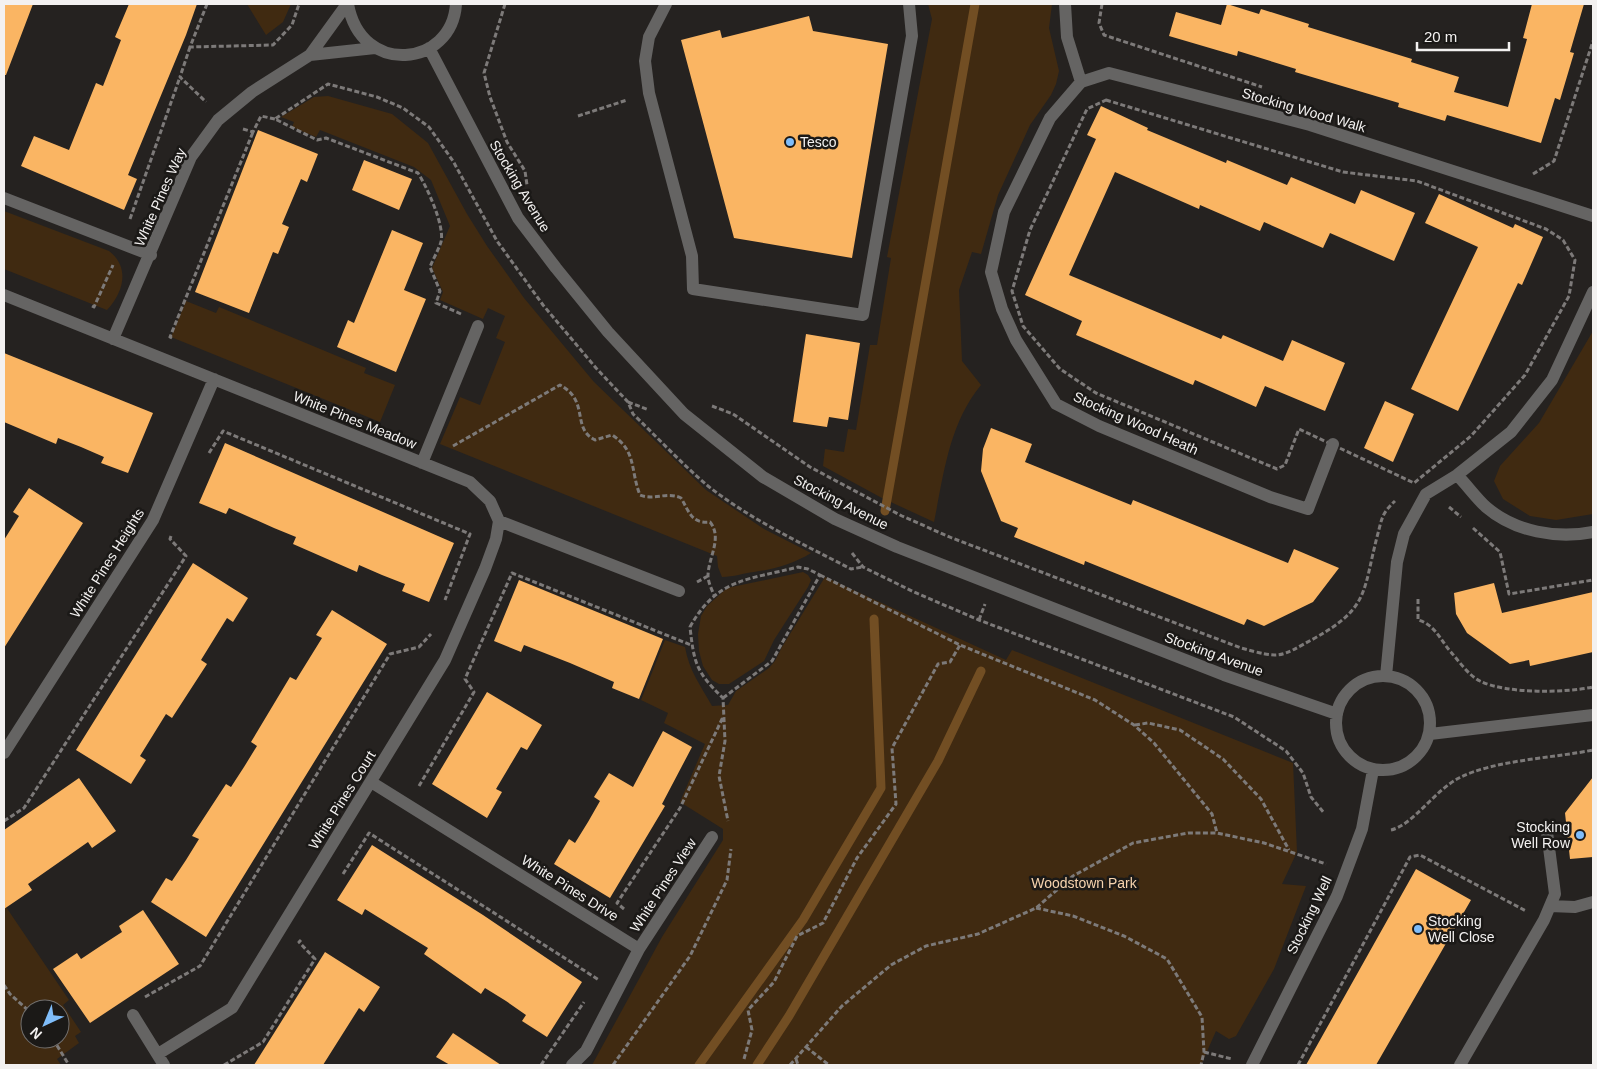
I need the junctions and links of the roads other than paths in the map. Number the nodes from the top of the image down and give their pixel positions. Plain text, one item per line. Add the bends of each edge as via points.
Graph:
1 (347, 4) edge
2 (666, 4) edge
3 (909, 4) edge
4 (1065, 4) edge
5 (457, 5) edge
6 (375, 48) junction
7 (429, 48) junction
8 (310, 55) junction
9 (1081, 82) junction
10 (4, 198) edge
11 (1593, 216) edge
12 (151, 255) junction
13 (1593, 292) edge
14 (4, 295) edge
15 (478, 326) road end
16 (113, 339) junction
17 (214, 379) junction
18 (1333, 444) road end
19 (422, 463) junction
20 (1457, 475) junction
21 (499, 521) junction
22 (1593, 532) edge
23 (678, 591) dead end
24 (1386, 676) junction
25 (1336, 714) junction
26 (1593, 715) edge
27 (1430, 734) junction
28 (4, 752) edge
29 (1373, 770) junction
30 (371, 782) junction
31 (1547, 832) dead end
32 (712, 837) dead end
33 (1593, 902) edge
34 (1550, 906) junction
35 (639, 949) junction
36 (133, 1014) dead end
37 (161, 1060) edge
38 (572, 1065) edge
39 (1252, 1065) edge
40 (1460, 1065) edge

1 - 6 street via 351,21 361,37
1 - 8 street
2 - 3 street via 649,37 645,61 649,93 692,256 693,290 863,314 912,36
4 - 9 street via 1067,37
5 - 7 street via 452,23 442,38
6 - 7 street via 392,55 411,55
6 - 8 street
7 - 25 street, Stocking Avenue via 518,218 556,268 608,332 684,414 763,477 835,519 897,547 1215,672
8 - 12 street, White Pines Way via 252,92 222,116 192,158
9 - 11 street, Stocking Wood Walk via 1109,74 1310,124
9 - 18 street, Stocking Wood Heath via 1050,118 1004,212 991,272 1016,340 1056,404 1099,426 1270,497 1308,509
10 - 12 street
12 - 16 street, White Pines Way
13 - 20 street via 1552,380 1511,432
14 - 16 street, White Pines Meadow
15 - 19 street
16 - 17 street, White Pines Meadow
17 - 19 street, White Pines Meadow
17 - 28 street, White Pines Heights via 153,520
19 - 21 street, White Pines Meadow via 470,482 490,501
20 - 22 street via 1486,507 1508,522 1540,533
20 - 24 street via 1426,494 1404,534 1397,562
21 - 23 street
21 - 30 street, White Pines Court via 485,569 445,660
24 - 25 street via 1372,677 1349,690
24 - 27 street via 1400,678 1422,694 1430,713
25 - 29 street via 1340,742 1348,755
26 - 27 street
27 - 29 street via 1415,759 1388,771
29 - 39 street, Stocking Well via 1362,829 1337,896
30 - 35 street, White Pines Drive
30 - 37 street, White Pines Court via 232,1008
31 - 34 street via 1555,894
32 - 35 street, White Pines View
33 - 34 street
34 - 40 street
35 - 38 street via 586,1050
36 - 37 street, White Pines Court

